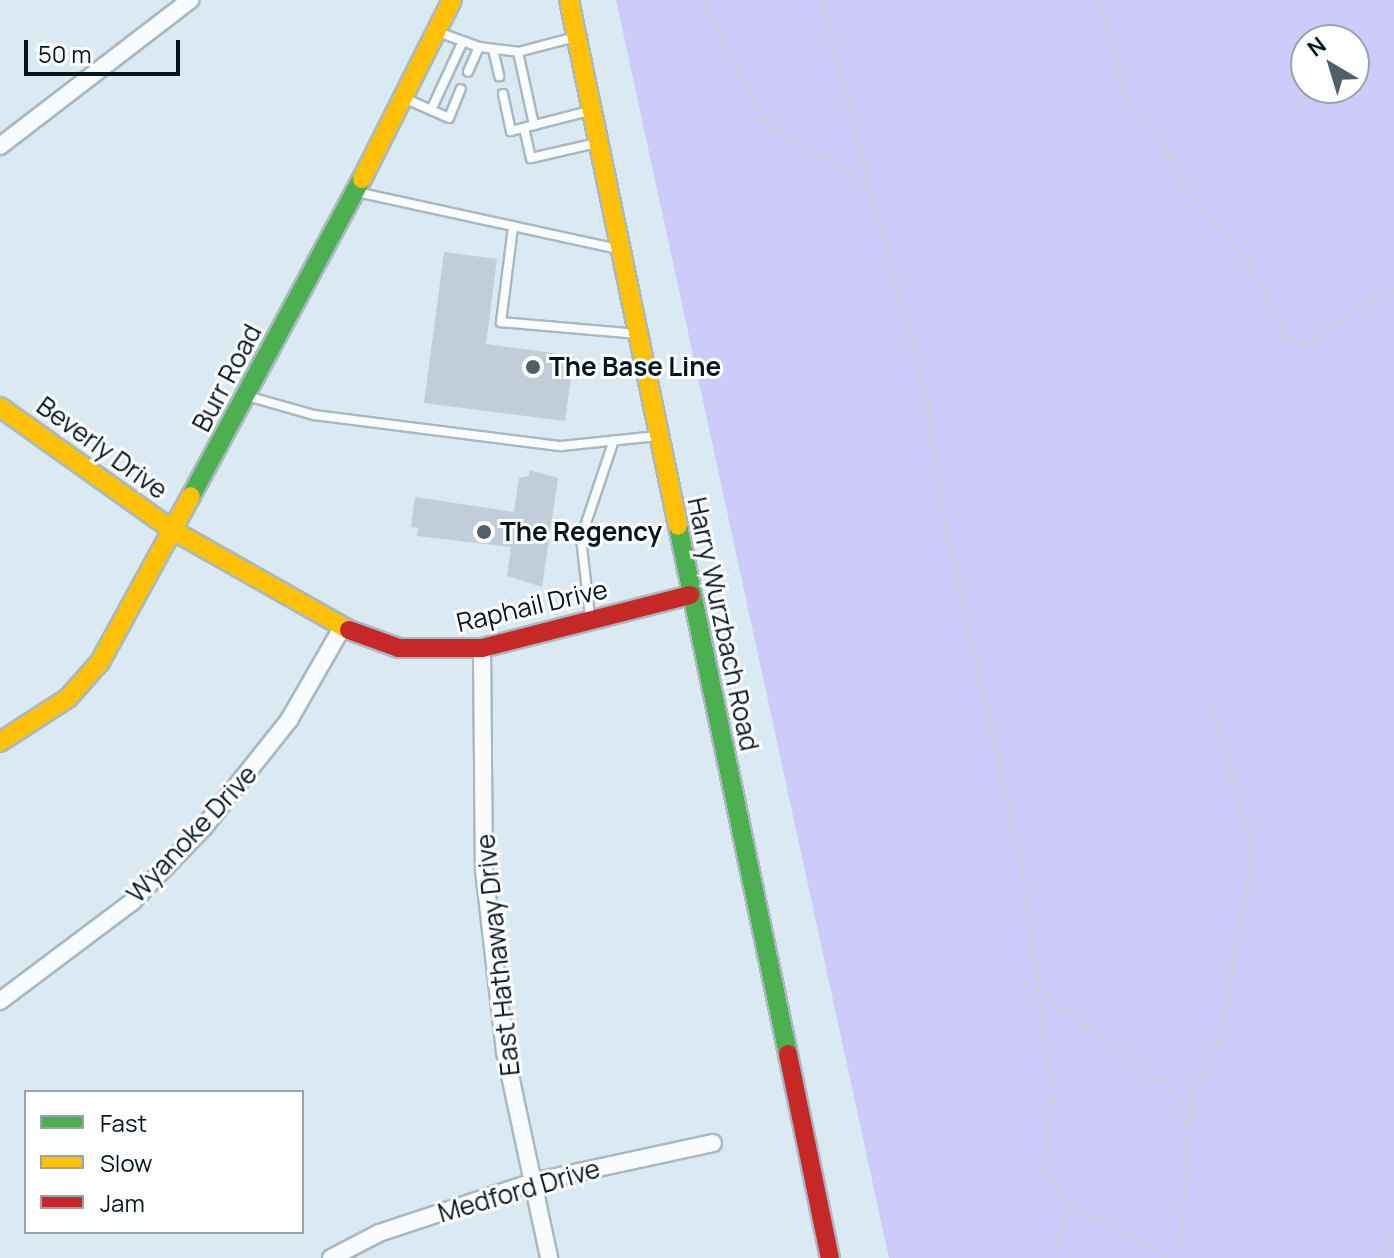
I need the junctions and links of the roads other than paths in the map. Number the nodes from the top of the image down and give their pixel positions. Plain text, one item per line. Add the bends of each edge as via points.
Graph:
1 (190, 0) edge
2 (452, 0) edge
3 (569, 0) edge
4 (437, 31) junction
5 (577, 37) junction
6 (463, 41) junction
7 (479, 47) junction
8 (493, 49) junction
9 (518, 52) junction
10 (468, 72) dead end
11 (499, 76) dead end
12 (461, 89) dead end
13 (503, 94) dead end
14 (403, 98) junction
15 (431, 110) junction
16 (592, 111) junction
17 (534, 125) junction
18 (524, 128) junction
19 (598, 143) junction
20 (0, 146) edge
21 (356, 192) junction
22 (513, 227) junction
23 (619, 249) junction
24 (637, 334) junction
25 (247, 396) junction
26 (0, 407) edge
27 (657, 436) junction
28 (614, 440) junction
29 (174, 531) junction
30 (690, 595) junction
31 (591, 620) junction
32 (342, 628) junction
33 (482, 648) junction
34 (0, 742) edge
35 (0, 1001) edge
36 (713, 1143) dead end
37 (533, 1182) junction
38 (331, 1258) edge
39 (549, 1258) edge
40 (830, 1258) edge

1 - 20 street
2 - 4 street, Burr Road
3 - 5 street, Harry Wurzbach Road
4 - 6 lane
4 - 14 street, Burr Road
5 - 9 lane
5 - 16 street, Harry Wurzbach Road
6 - 7 lane
6 - 15 lane
7 - 8 lane
7 - 10 lane
8 - 9 lane
8 - 11 lane
9 - 17 lane
12 - 15 lane via 449,118
13 - 18 lane via 511,131
14 - 15 lane
14 - 21 street, Burr Road
16 - 17 lane
16 - 19 street, Harry Wurzbach Road
17 - 18 lane
18 - 19 lane via 531,158
19 - 23 street, Harry Wurzbach Road
21 - 22 lane
21 - 25 street, Burr Road
22 - 23 lane
22 - 24 lane via 501,322
23 - 24 street, Harry Wurzbach Road
24 - 27 street, Harry Wurzbach Road
25 - 28 lane via 314,415 546,445
25 - 29 street, Burr Road
26 - 29 street, Beverly Drive
27 - 28 lane
27 - 30 street, Harry Wurzbach Road
28 - 31 lane via 581,538
29 - 32 street, Raphail Drive
29 - 34 street, Burr Road via 93,672 68,698
30 - 31 street, Raphail Drive
30 - 40 street, Harry Wurzbach Road
31 - 33 street, Raphail Drive
32 - 33 street, Raphail Drive via 399,648
32 - 35 street, Wyanoke Drive via 289,720 204,827 132,902
33 - 37 street, East Hathaway Drive via 484,870 505,1052
36 - 37 street, Medford Drive
37 - 38 street, Medford Drive via 379,1233
37 - 39 street, East Hathaway Drive

